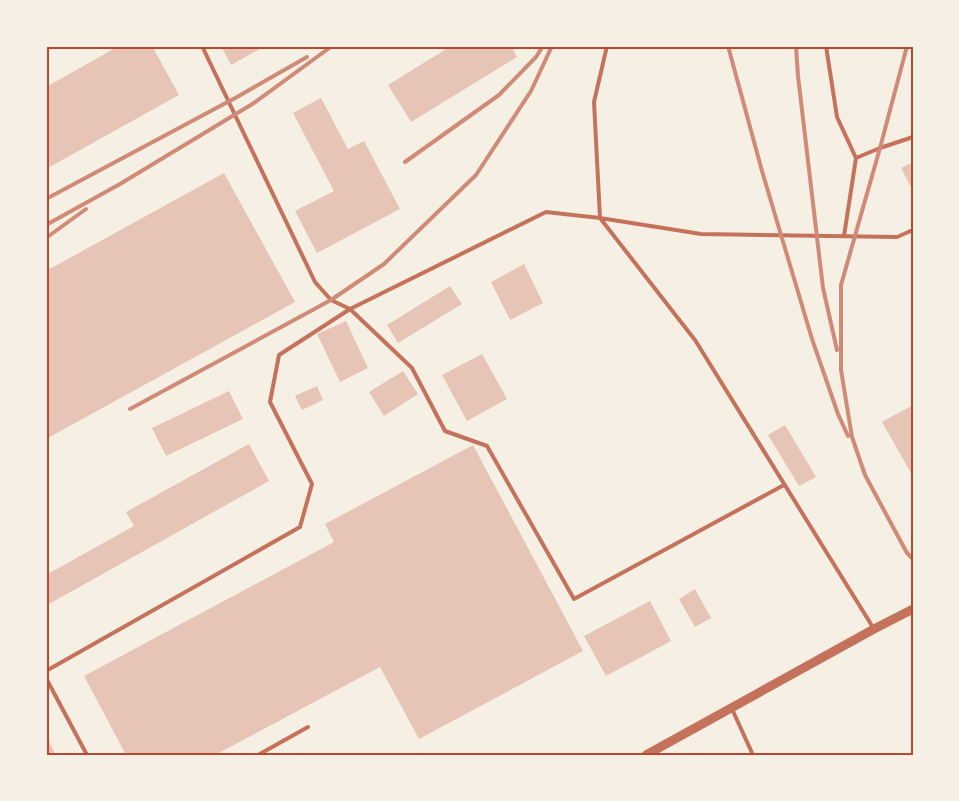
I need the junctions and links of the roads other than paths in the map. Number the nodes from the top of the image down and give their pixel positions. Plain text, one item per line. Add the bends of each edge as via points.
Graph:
1 (202, 46) edge
2 (607, 46) edge
3 (826, 46) edge
4 (913, 137) edge
5 (856, 158) junction
6 (600, 218) junction
7 (913, 230) edge
8 (844, 236) junction
9 (350, 309) junction
10 (784, 485) junction
11 (913, 609) edge
12 (874, 629) junction
13 (46, 671) edge
14 (46, 678) edge
15 (732, 708) junction
16 (308, 727) dead end
17 (87, 755) edge
18 (258, 755) edge
19 (646, 755) edge
20 (753, 755) edge

1 - 9 lane via 316,282 331,300
2 - 6 lane via 594,102
3 - 5 lane via 837,117
4 - 5 lane
5 - 8 lane
6 - 8 lane via 701,234
6 - 9 lane via 546,212
6 - 10 lane via 695,340
7 - 8 lane via 896,237
9 - 10 lane via 412,368 445,431 487,446 574,599
9 - 13 lane via 279,355 270,402 312,484 300,527
10 - 12 lane
11 - 12 street
12 - 15 street
14 - 17 lane
15 - 19 street
15 - 20 lane
16 - 18 lane

